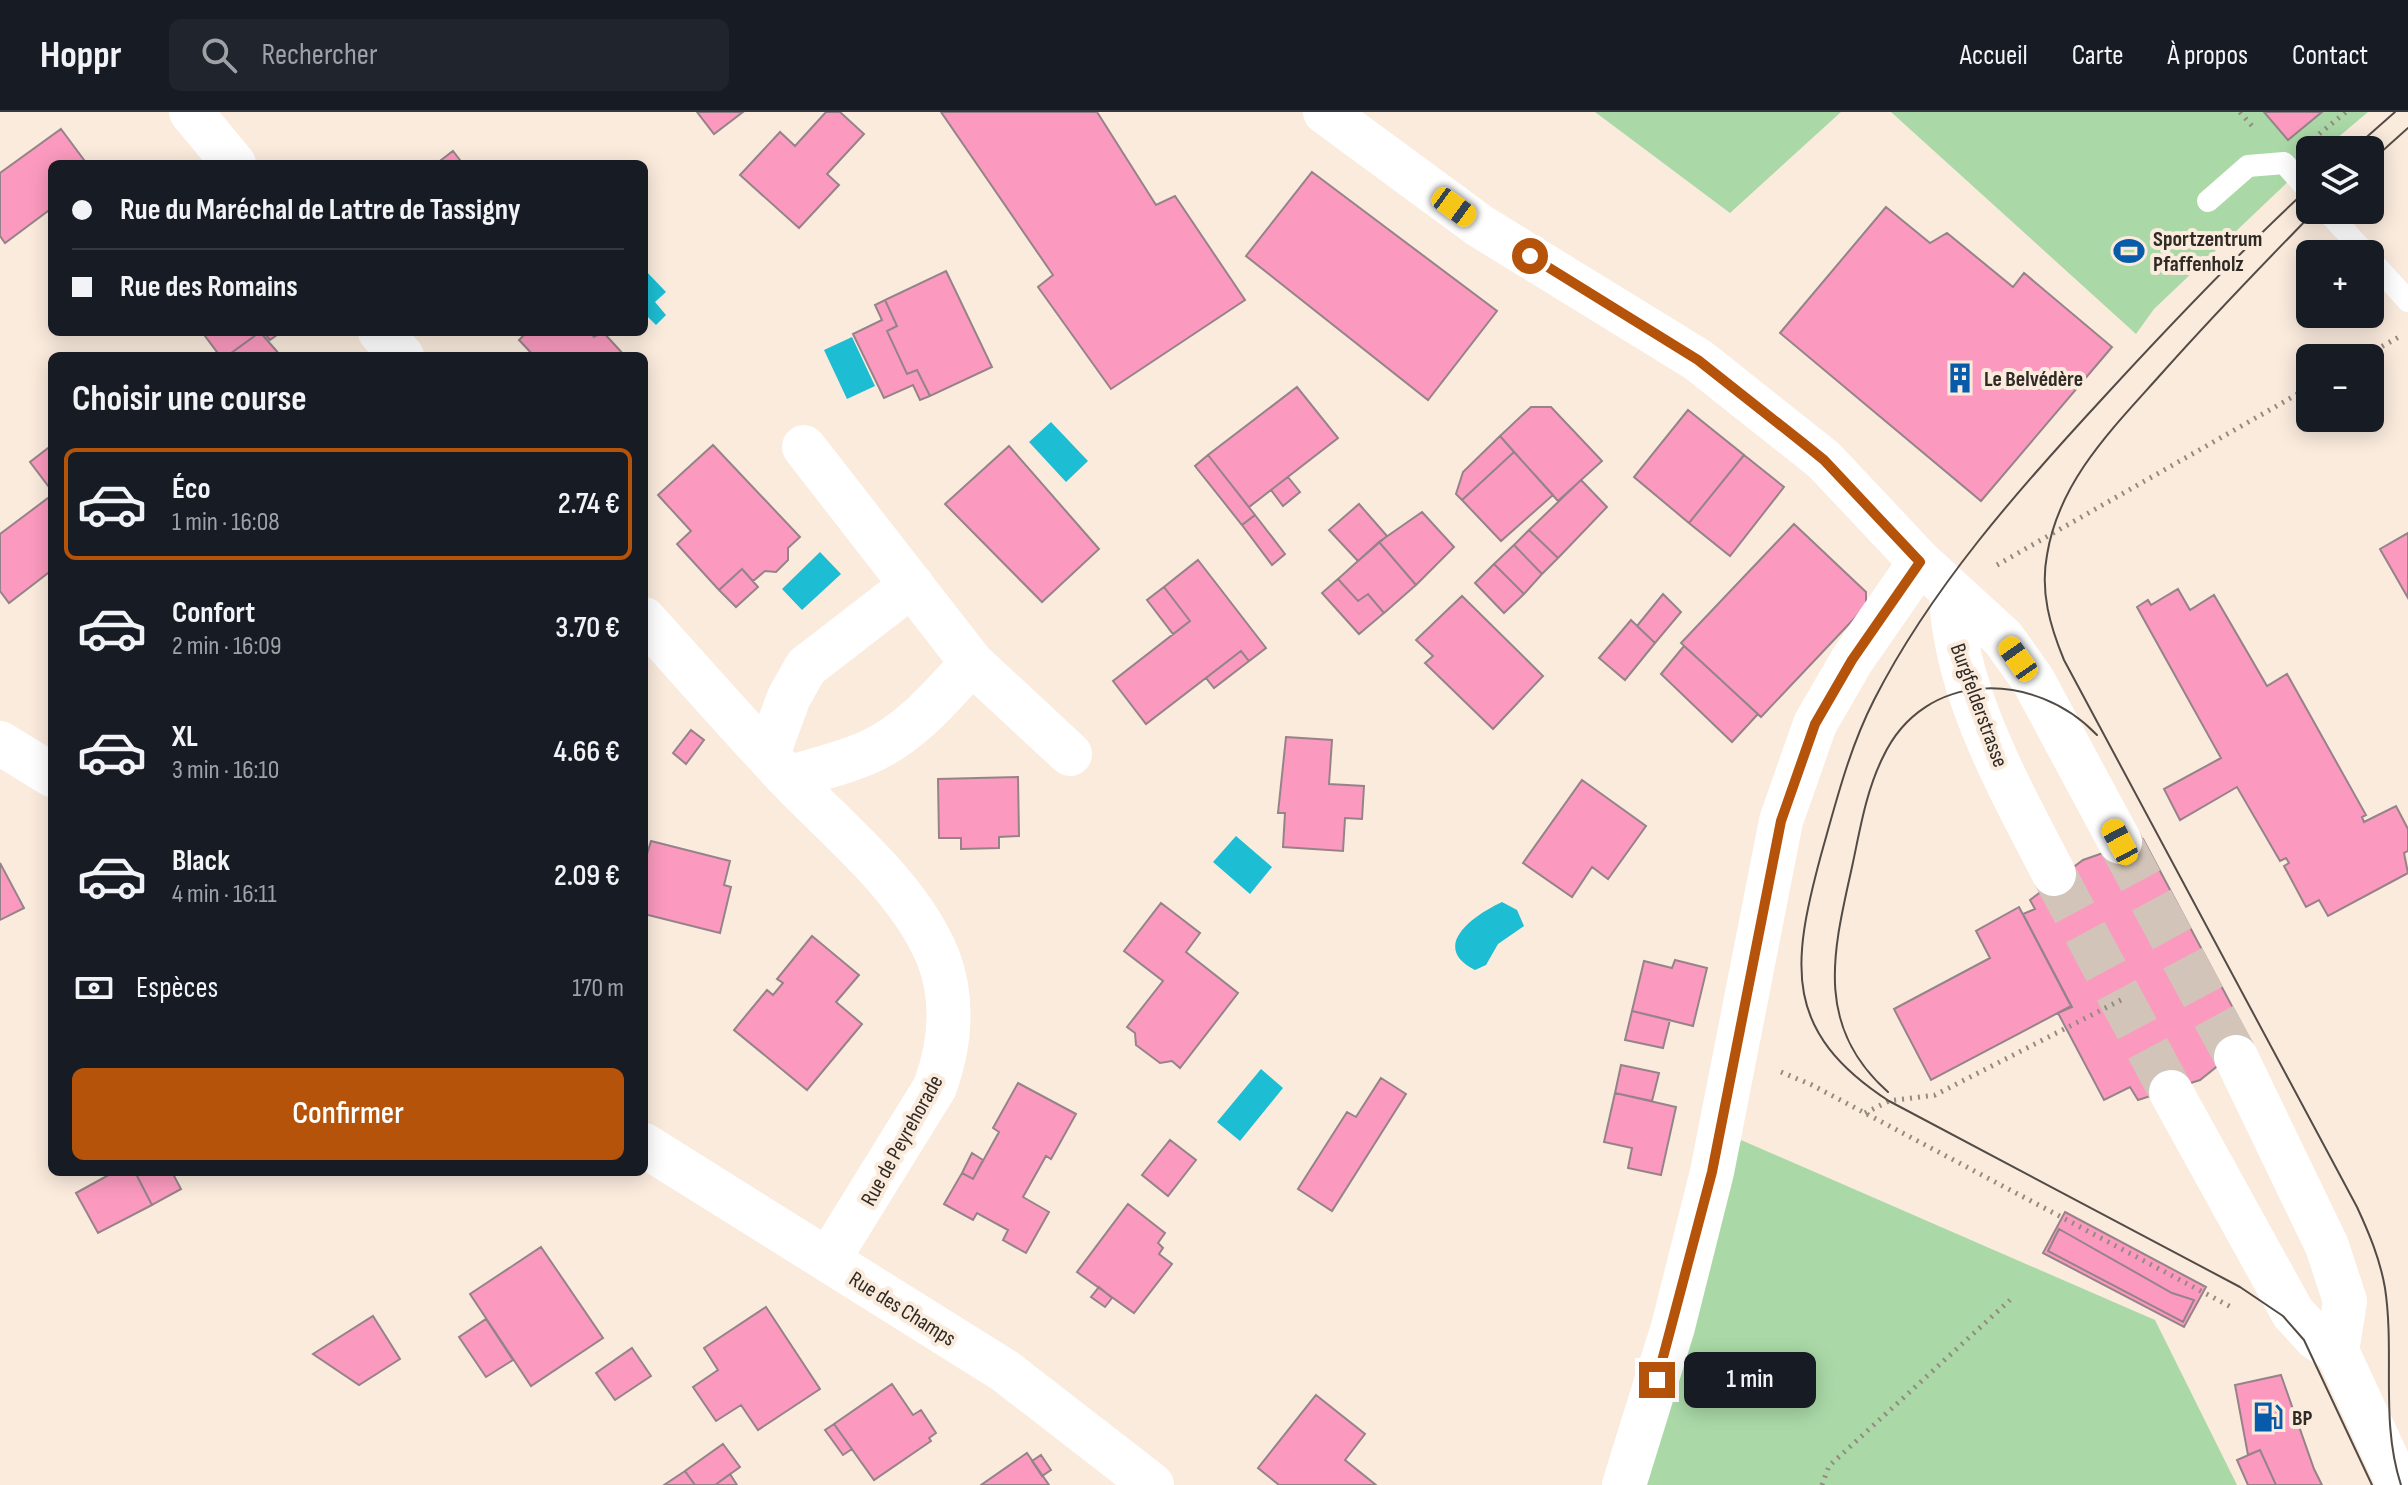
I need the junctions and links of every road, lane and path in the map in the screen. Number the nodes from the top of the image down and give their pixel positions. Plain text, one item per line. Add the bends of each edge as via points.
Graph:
1 (191, 112) edge
2 (1325, 112) edge
3 (231, 160) edge
4 (2296, 176) edge
5 (2208, 201) dead end
6 (2339, 224) edge
7 (2353, 240) edge
8 (2384, 274) edge
9 (2408, 301) edge
10 (2408, 332) edge
11 (384, 336) edge
12 (2384, 345) edge
13 (398, 352) edge
14 (2296, 394) edge
15 (804, 447) dead end
16 (1936, 576) junction
17 (912, 585) junction
18 (648, 623) edge
19 (972, 663) junction
20 (0, 743) edge
21 (1070, 754) dead end
22 (778, 766) junction
23 (48, 773) edge
24 (2120, 842) tunnel mouth
25 (2054, 874) tunnel mouth
26 (2121, 1000) dead end
27 (1735, 1053) junction
28 (2236, 1057) tunnel mouth
29 (2171, 1092) tunnel mouth
30 (1864, 1113) junction
31 (648, 1148) edge
32 (828, 1260) junction
33 (2010, 1300) dead end
34 (2303, 1324) junction
35 (2337, 1351) junction
36 (1152, 1485) edge
37 (1624, 1485) edge
38 (1822, 1485) edge
39 (2399, 1485) edge

1 - 3 street
2 - 16 street via 1480,226 1698,360 1824,460
4 - 5 lane via 2284,163 2248,166
6 - 7 lane
8 - 9 lane
10 - 12 path
11 - 13 street
14 - 16 path
15 - 17 street
16 - 24 street, Burgfelderstrasse via 2003,638 2033,680
16 - 25 street, Burgfelderstrasse via 1970,690
16 - 27 street via 1852,660 1815,724 1781,821
17 - 19 street
17 - 22 street via 806,667 789,697
18 - 22 street, Rue de Peyrehorade
19 - 21 street
19 - 22 street via 917,720 872,751
20 - 23 street
22 - 32 street, Rue de Peyrehorade via 889,882 937,957 947,993 950,1027 935,1087
26 - 30 path via 1935,1095 1889,1101
27 - 30 path
27 - 37 street via 1673,1327
28 - 35 street via 2327,1246 2345,1301
29 - 34 street via 2263,1262
30 - 34 path via 2252,1319
31 - 32 street, Rue des Champs
32 - 36 street, Rue des Champs via 1005,1371
33 - 38 path via 1829,1466
34 - 35 street
35 - 39 street

